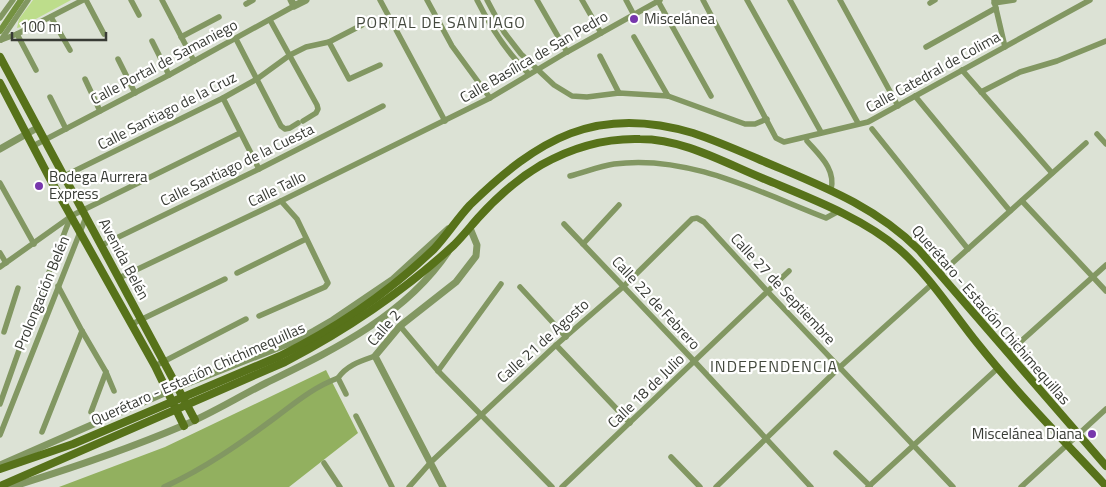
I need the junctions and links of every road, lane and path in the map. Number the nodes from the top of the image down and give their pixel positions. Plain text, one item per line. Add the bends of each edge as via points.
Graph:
1 (13, 0) edge
2 (28, 0) edge
3 (85, 0) edge
4 (130, 0) edge
5 (253, 0) edge
6 (306, 0) edge
7 (380, 0) edge
8 (427, 0) edge
9 (477, 0) edge
10 (488, 0) edge
11 (537, 0) edge
12 (582, 0) edge
13 (626, 0) edge
14 (703, 0) edge
15 (747, 0) edge
16 (790, 0) edge
17 (840, 0) edge
18 (1014, 0) edge
19 (1090, 0) edge
20 (164, 1) edge
21 (659, 1) edge
22 (293, 3) edge
23 (246, 4) dead end
24 (994, 4) edge
25 (139, 15) dead end
26 (634, 15) junction
27 (51, 17) junction
28 (219, 17) dead end
29 (0, 18) edge
30 (270, 20) junction
31 (362, 26) dead end
32 (601, 33) junction
33 (18, 34) junction
34 (104, 34) dead end
35 (181, 37) junction
36 (634, 37) dead end
37 (236, 39) junction
38 (0, 41) edge
39 (152, 41) dead end
40 (1106, 41) edge
41 (330, 42) junction
42 (926, 47) dead end
43 (1005, 47) junction
44 (70, 50) dead end
45 (567, 52) junction
46 (290, 55) junction
47 (600, 56) dead end
48 (0, 57) edge
49 (118, 59) dead end
50 (194, 61) junction
51 (380, 65) dead end
52 (537, 69) junction
53 (36, 70) dead end
54 (962, 70) junction
55 (529, 74) junction
56 (170, 75) junction
57 (84, 79) dead end
58 (257, 79) junction
59 (0, 83) edge
60 (981, 92) junction
61 (136, 93) junction
62 (620, 93) junction
63 (668, 96) junction
64 (711, 96) dead end
65 (915, 96) junction
66 (50, 97) dead end
67 (223, 98) junction
68 (490, 98) junction
69 (383, 106) dead end
70 (898, 106) junction
71 (100, 111) junction
72 (767, 118) junction
73 (445, 121) junction
74 (858, 123) junction
75 (37, 128) junction
76 (66, 129) junction
77 (872, 129) dead end
78 (821, 132) junction
79 (240, 133) junction
80 (26, 134) junction
81 (1097, 134) dead end
82 (44, 141) junction
83 (807, 141) dead end
84 (1086, 143) dead end
85 (1106, 144) edge
86 (33, 146) junction
87 (0, 150) edge
88 (260, 170) junction
89 (1052, 173) junction
90 (63, 176) junction
91 (570, 176) dead end
92 (52, 182) junction
93 (0, 183) edge
94 (831, 190) junction
95 (1022, 200) junction
96 (281, 201) junction
97 (619, 206) dead end
98 (1010, 211) junction
99 (837, 212) junction
100 (84, 214) junction
101 (71, 216) junction
102 (697, 218) joint
103 (457, 220) junction
104 (564, 224) dead end
105 (470, 228) junction
106 (80, 233) junction
107 (306, 239) junction
108 (34, 244) junction
109 (583, 244) junction
110 (102, 245) junction
111 (453, 246) junction
112 (968, 249) junction
113 (0, 253) edge
114 (1106, 265) edge
115 (3, 266) edge
116 (789, 271) dead end
117 (237, 273) dead end
118 (940, 274) junction
119 (1093, 276) junction
120 (119, 278) junction
121 (225, 279) dead end
122 (501, 284) dead end
123 (931, 285) junction
124 (58, 286) junction
125 (520, 286) dead end
126 (624, 286) junction
127 (18, 288) dead end
128 (1106, 291) edge
129 (768, 292) junction
130 (259, 316) dead end
131 (141, 319) junction
132 (246, 319) dead end
133 (132, 324) junction
134 (0, 326) edge
135 (400, 326) junction
136 (82, 331) junction
137 (566, 337) junction
138 (556, 345) junction
139 (1008, 353) junction
140 (375, 356) junction
141 (164, 361) junction
142 (695, 362) junction
143 (155, 366) junction
144 (840, 367) junction
145 (998, 368) junction
146 (438, 371) junction
147 (106, 372) junction
148 (338, 378) junction
149 (178, 387) junction
150 (114, 391) dead end
151 (168, 392) junction
152 (346, 394) dead end
153 (195, 396) junction
154 (0, 404) edge
155 (166, 408) junction
156 (1106, 409) edge
157 (91, 412) dead end
158 (482, 415) junction
159 (356, 416) dead end
160 (195, 420) junction
161 (630, 423) junction
162 (184, 426) junction
163 (42, 432) dead end
164 (0, 435) edge
165 (1078, 436) junction
166 (766, 440) junction
167 (914, 444) junction
168 (1068, 445) junction
169 (836, 453) dead end
170 (671, 457) dead end
171 (431, 462) junction
172 (324, 464) dead end
173 (1106, 466) edge
174 (0, 467) edge
175 (0, 486) edge
176 (869, 486) edge
177 (1106, 486) edge
178 (11, 487) edge
179 (164, 487) edge
180 (340, 487) edge
181 (392, 487) edge
182 (409, 487) edge
183 (443, 487) edge
184 (552, 487) edge
185 (562, 487) edge
186 (700, 487) edge
187 (716, 487) edge
188 (811, 487) edge
189 (953, 487) edge
190 (1020, 487) edge

1 - 29 street
2 - 38 street
3 - 27 street
3 - 34 street
4 - 25 street
5 - 23 street
6 - 22 street, Calle Portal de Samaniego
7 - 73 street
8 - 68 street via 452,46
9 - 55 street via 495,34
10 - 52 street via 504,32
11 - 45 street
12 - 32 street
13 - 26 street
14 - 72 street
15 - 78 street
16 - 74 street
17 - 70 street
18 - 24 street
19 - 43 street, Calle Catedral de Colima
20 - 35 street
21 - 26 street, Calle Basílica de San Pedro
21 - 64 street
22 - 30 street, Calle Portal de Samaniego
24 - 42 street
24 - 43 street
26 - 32 street, Calle Basílica de San Pedro
27 - 33 street
27 - 44 street
28 - 35 street
30 - 37 street, Calle Portal de Samaniego
30 - 46 street
31 - 41 street, Calle Santiago de la Cruz
32 - 45 street, Calle Basílica de San Pedro
33 - 38 street
33 - 53 street
35 - 50 street
36 - 63 street
37 - 50 street, Calle Portal de Samaniego
37 - 58 street
39 - 56 street
40 - 60 street via 1020,72
41 - 46 street, Calle Santiago de la Cruz via 306,47
41 - 51 street via 349,79
43 - 54 street, Calle Catedral de Colima
45 - 52 street, Calle Basílica de San Pedro
46 - 58 street, Calle Santiago de la Cruz
46 - 58 street via 318,109 316,113 285,129
47 - 62 street
48 - 75 main road, Avenida Belén
49 - 61 street
50 - 56 street, Calle Portal de Samaniego
52 - 55 street, Calle Basílica de San Pedro
52 - 62 street via 572,96
54 - 60 street
54 - 65 street, Calle Catedral de Colima
55 - 68 street, Calle Basílica de San Pedro
56 - 61 street, Calle Portal de Samaniego
57 - 71 street
58 - 67 street, Calle Santiago de la Cruz
59 - 80 main road, Avenida Belén
60 - 89 street
61 - 71 street, Calle Portal de Samaniego
62 - 63 street
63 - 72 street via 745,124 755,124
65 - 70 street, Calle Catedral de Colima
65 - 98 street
66 - 76 street
67 - 79 street
67 - 90 street, Calle Santiago de la Cruz
68 - 73 street, Calle Basílica de San Pedro
69 - 88 street, Calle Santiago de la Cuesta
70 - 74 street, Calle Catedral de Colima via 868,122
71 - 76 street, Calle Portal de Samaniego
72 - 78 street, Calle Catedral de Colima via 780,141
73 - 96 street, Calle Tallo
74 - 78 street, Calle Catedral de Colima
75 - 80 street
75 - 82 main road, Avenida Belén
76 - 82 street, Calle Portal de Samaniego
77 - 112 street
79 - 88 street
79 - 100 street
80 - 86 main road, Avenida Belén
80 - 87 street
81 - 85 street
82 - 86 street, Calle Portal de Samaniego
82 - 90 main road, Avenida Belén
83 - 94 street via 831,172
84 - 89 street
86 - 92 main road, Avenida Belén
88 - 110 street, Calle Santiago de la Cuesta
89 - 95 street
90 - 92 street, Calle Santiago de la Cruz
90 - 100 main road, Avenida Belén
91 - 99 street via 613,164 672,164 718,175 826,218
92 - 101 main road, Avenida Belén
93 - 108 street
94 - 103 main road, Querétaro - Estación Chichimequillas via 692,133 657,124 611,123 576,131 537,150 492,186
94 - 118 main road, Querétaro - Estación Chichimequillas via 864,206 903,233
95 - 98 street
95 - 119 street
96 - 107 street via 297,219
96 - 120 street, Calle Tallo
97 - 109 street
98 - 112 street
99 - 105 main road, Querétaro - Estación Chichimequillas via 694,149 661,140 631,139 576,149 540,166 502,195
99 - 123 main road, Querétaro - Estación Chichimequillas via 887,239
100 - 101 street
100 - 106 street, Prolongación Belén
100 - 110 main road, Avenida Belén
101 - 106 main road, Avenida Belén
101 - 108 street
101 - 154 street, Prolongación Belén
102 - 126 street, Calle 21 de Agosto via 692,219
102 - 129 street, Calle 27 de Septiembre
103 - 149 street via 392,280 333,320 294,341
103 - 153 main road, Querétaro - Estación Chichimequillas via 442,240 399,281 346,319 312,340
104 - 109 street, Calle 22 de Febrero
105 - 111 main road, Querétaro - Estación Chichimequillas
105 - 135 street, Calle 2 via 477,245 476,256 456,282
106 - 124 street, Prolongación Belén
106 - 133 main road, Avenida Belén
107 - 117 street
107 - 130 street via 328,283
108 - 115 street
109 - 126 street, Calle 22 de Febrero
110 - 120 main road, Avenida Belén
111 - 153 main road, Querétaro - Estación Chichimequillas via 377,308 350,325 284,362
111 - 160 street via 420,288 378,321 336,347
112 - 118 street
113 - 115 street
114 - 119 street
116 - 129 street, Calle 18 de Julio
118 - 139 main road, Querétaro - Estación Chichimequillas
119 - 128 street
119 - 139 street
120 - 131 main road, Avenida Belén
121 - 131 street
122 - 146 street
123 - 144 street
123 - 145 main road, Querétaro - Estación Chichimequillas
124 - 136 street
124 - 164 street, Prolongación Belén
125 - 137 street
126 - 137 street, Calle 21 de Agosto
126 - 142 street, Calle 22 de Febrero
127 - 134 street via 4,332
129 - 142 street, Calle 18 de Julio
129 - 144 street, Calle 27 de Septiembre
131 - 133 street
131 - 141 main road, Avenida Belén
132 - 141 street
133 - 143 main road, Avenida Belén
135 - 140 street, Calle 2
135 - 146 street
136 - 147 street
136 - 163 street
137 - 138 street, Calle 21 de Agosto
138 - 158 street, Calle 21 de Agosto
138 - 161 street
139 - 165 main road, Querétaro - Estación Chichimequillas
140 - 148 street via 354,364
140 - 171 street, Calle 2
141 - 143 street
141 - 149 main road, Avenida Belén
142 - 161 street, Calle 18 de Julio
142 - 166 street, Calle 22 de Febrero
143 - 151 main road, Avenida Belén
144 - 166 street
144 - 167 street, Calle 27 de Septiembre
145 - 167 street
145 - 168 main road, Querétaro - Estación Chichimequillas
146 - 158 street
147 - 150 street
147 - 157 street
148 - 152 street
148 - 179 street via 300,398 195,472
149 - 151 street
149 - 160 main road, Avenida Belén
151 - 162 main road, Avenida Belén
151 - 174 street
153 - 155 main road, Querétaro - Estación Chichimequillas
155 - 174 main road, Querétaro - Estación Chichimequillas via 73,444
155 - 175 main road, Querétaro - Estación Chichimequillas
156 - 165 street
158 - 171 street, Calle 21 de Agosto
158 - 184 street
159 - 181 street
160 - 162 street
161 - 185 street, Calle 18 de Julio
162 - 178 street via 103,458
165 - 168 street
165 - 173 main road, Querétaro - Estación Chichimequillas
166 - 187 street
166 - 188 street, Calle 22 de Febrero
167 - 176 street
167 - 189 street, Calle 27 de Septiembre
168 - 177 main road, Querétaro - Estación Chichimequillas
168 - 190 street
169 - 176 street
170 - 186 street
171 - 182 street, Calle 21 de Agosto
171 - 183 street, Calle 2
172 - 180 street

